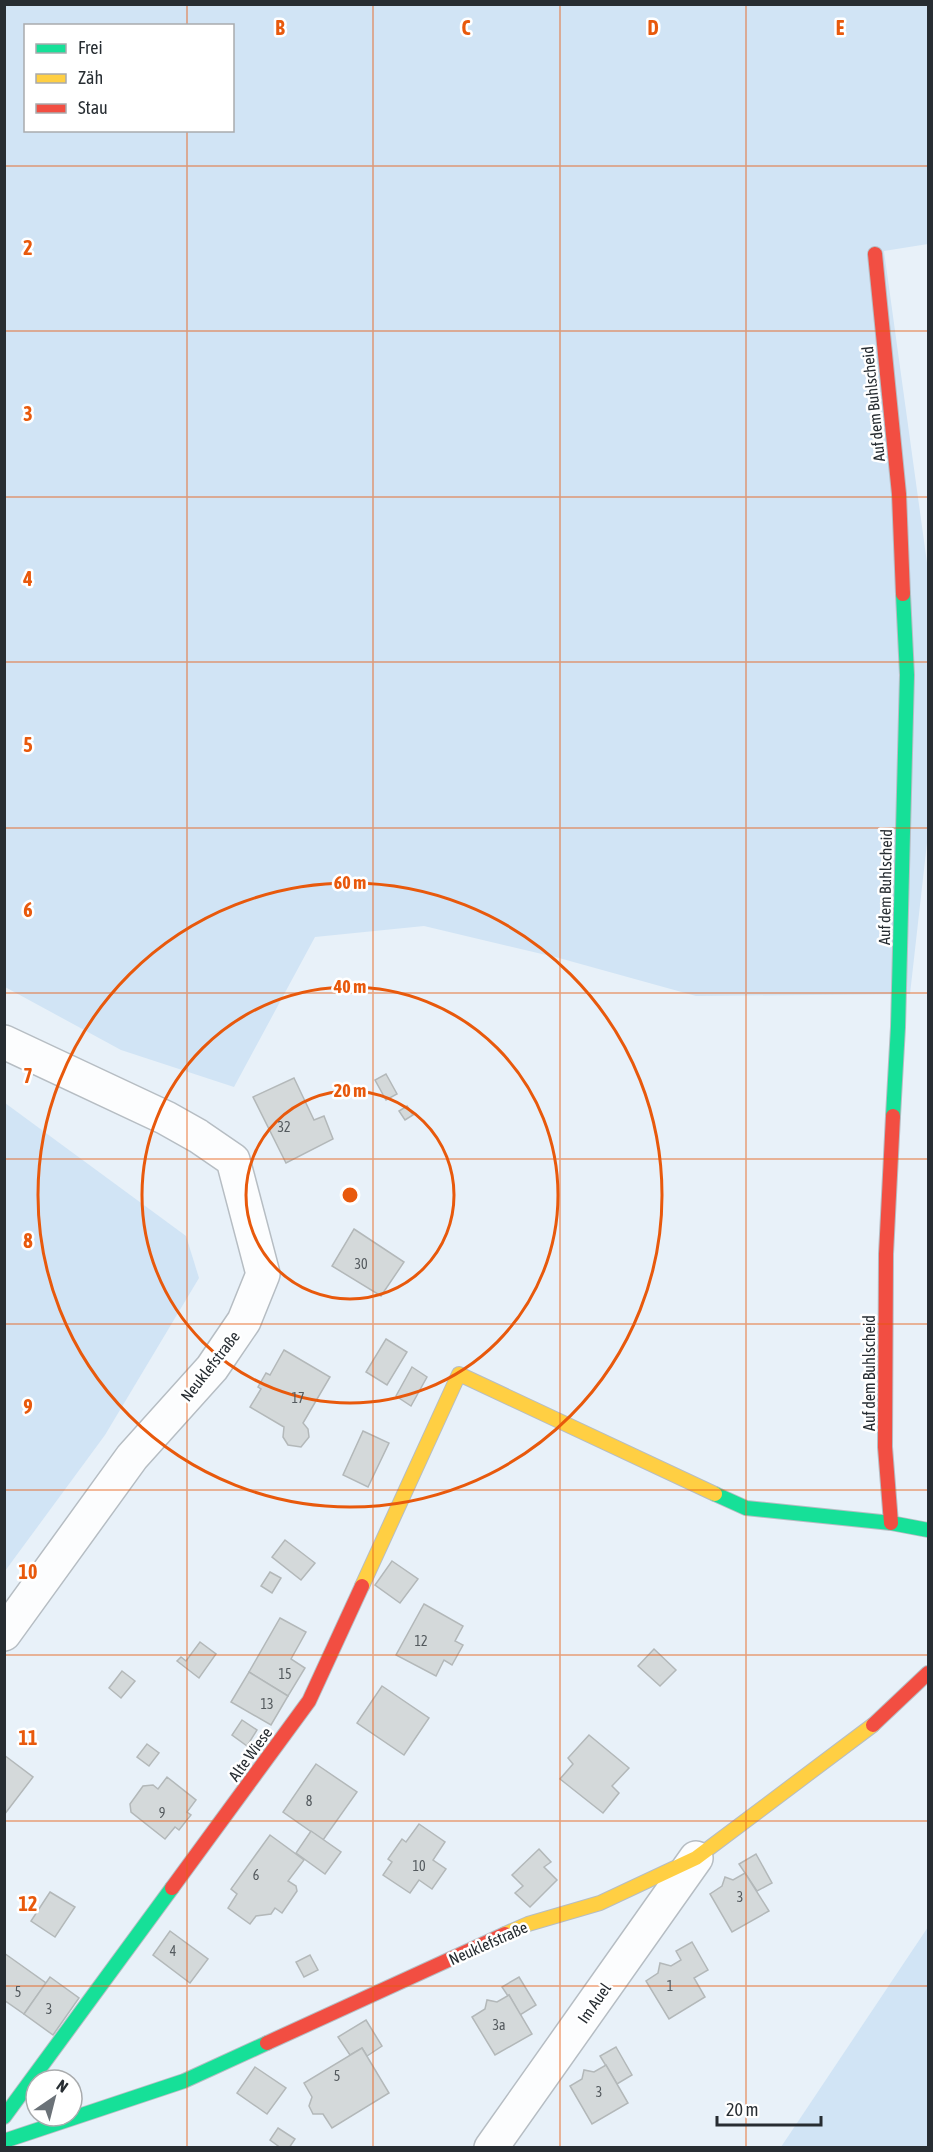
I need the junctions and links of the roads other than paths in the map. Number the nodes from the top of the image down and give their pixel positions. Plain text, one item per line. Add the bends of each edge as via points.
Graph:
1 (875, 254) dead end
2 (4, 1042) edge
3 (891, 1523) junction
4 (928, 1530) edge
5 (4, 1634) edge
6 (928, 1673) edge
7 (696, 1858) junction
8 (4, 2117) edge
9 (4, 2141) edge
10 (491, 2148) edge

1 - 3 street, Auf dem Buhlscheid via 899,494 907,675 898,1027 886,1254 885,1447
2 - 5 street, Neuklefstraße via 166,1118 232,1160 263,1274 244,1321 212,1368 132,1458
3 - 4 street
3 - 8 street, Alte Wiese via 746,1508 459,1374 309,1701
6 - 7 street, Neuklefstraße via 877,1722
7 - 9 street, Neuklefstraße via 600,1903 528,1924 184,2081
7 - 10 street, Im Auel

